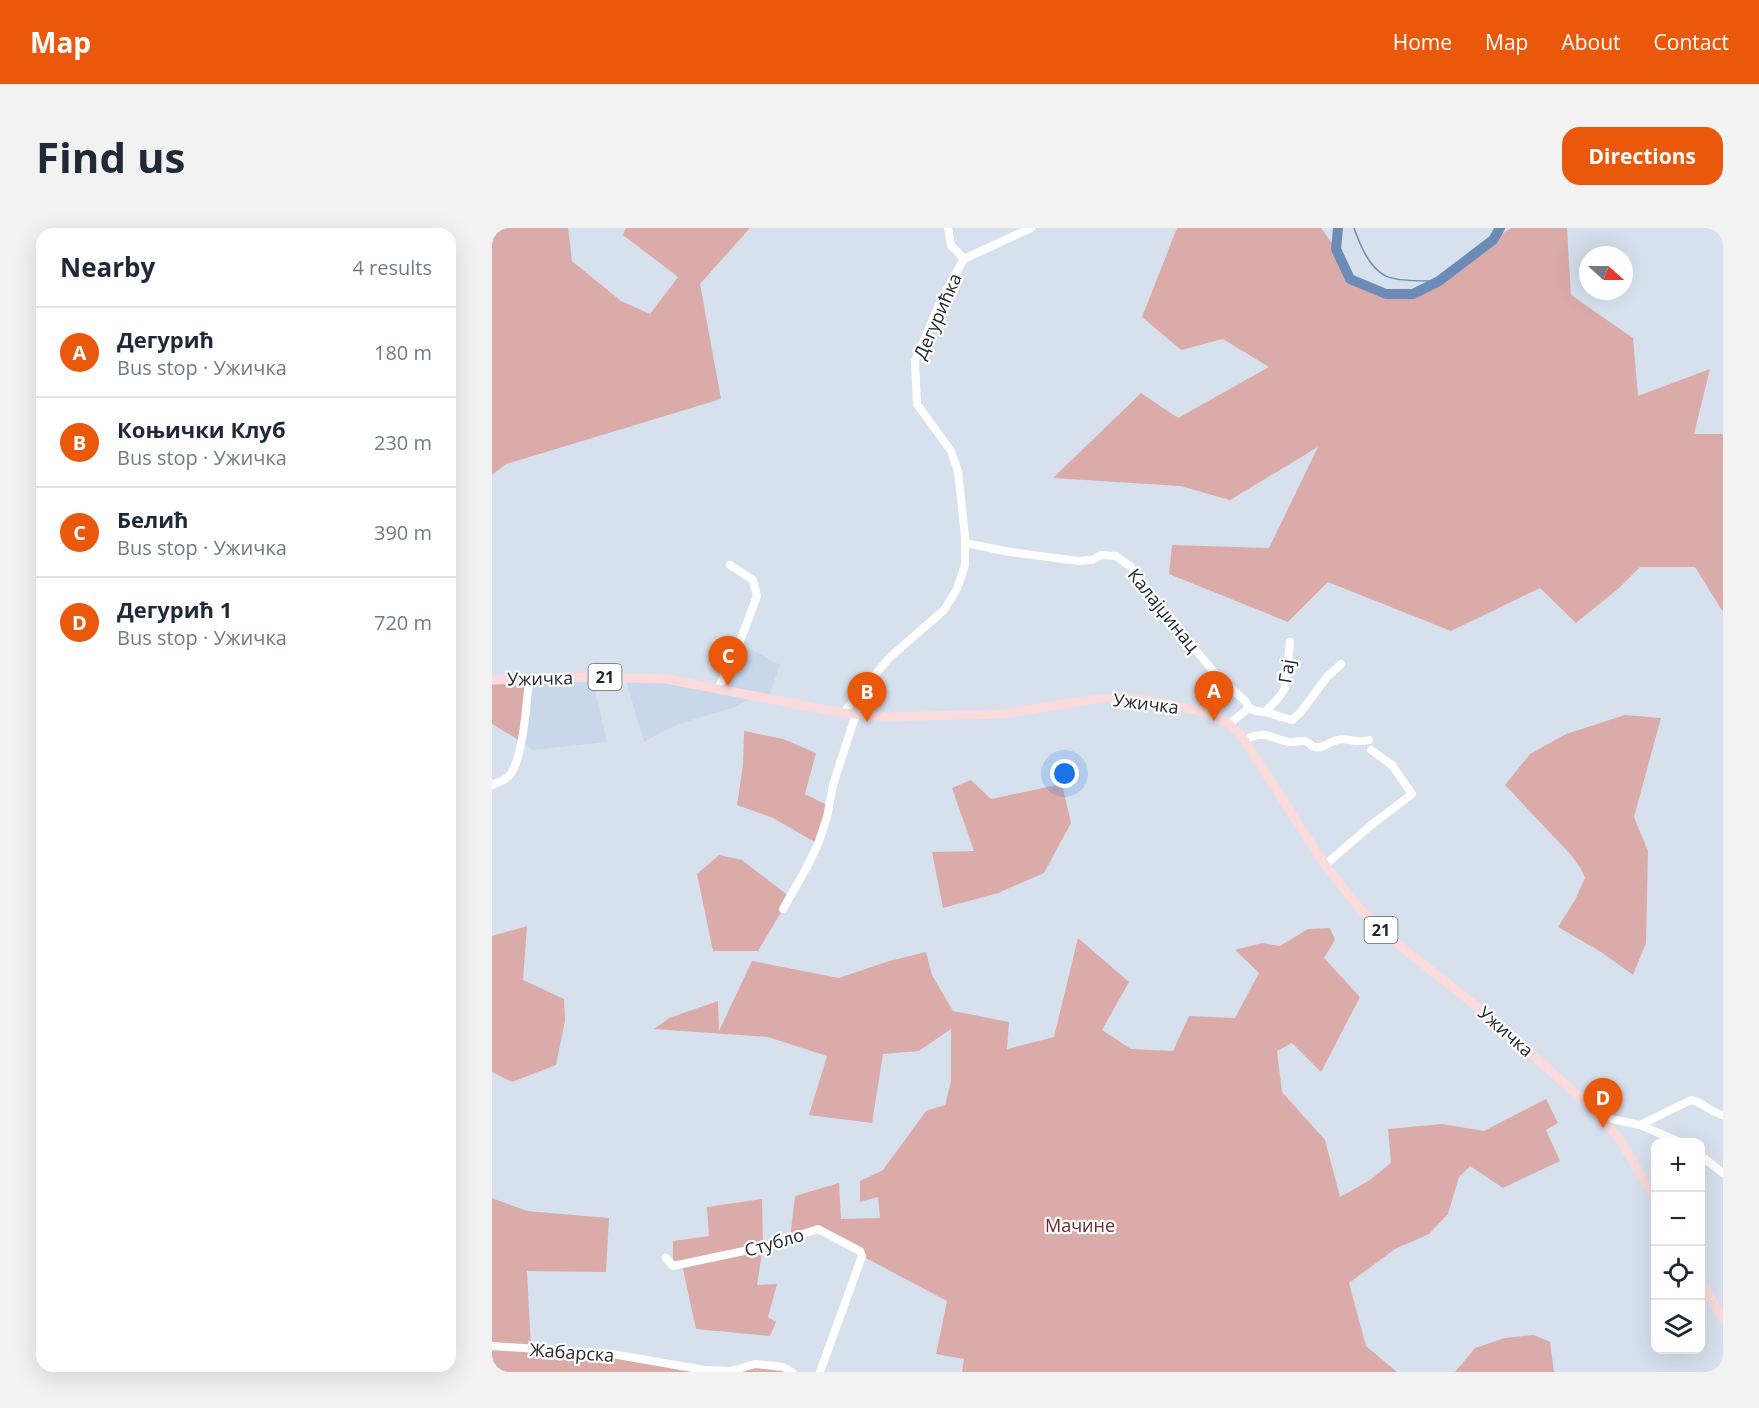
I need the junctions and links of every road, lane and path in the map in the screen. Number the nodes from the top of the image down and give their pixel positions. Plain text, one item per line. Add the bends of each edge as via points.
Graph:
1 (948, 228) edge
2 (1031, 228) edge
3 (964, 259) junction
4 (965, 543) junction
5 (730, 566) dead end
6 (1290, 642) dead end
7 (1341, 664) dead end
8 (529, 678) junction
9 (492, 680) edge
10 (718, 688) junction
11 (1249, 708) junction
12 (1265, 712) junction
13 (843, 713) junction
14 (856, 714) junction
15 (1229, 724) junction
16 (1244, 740) junction
17 (1369, 740) dead end
18 (1371, 750) dead end
19 (492, 784) edge
20 (1325, 865) junction
21 (783, 909) dead end
22 (1723, 1115) edge
23 (1602, 1117) junction
24 (1640, 1125) junction
25 (1669, 1138) edge
26 (1705, 1158) edge
27 (1723, 1173) edge
28 (1651, 1192) edge
29 (666, 1258) dead end
30 (1705, 1287) edge
31 (1723, 1319) edge
32 (492, 1346) edge
33 (792, 1372) edge
34 (820, 1372) edge

1 - 3 street via 951,245
2 - 3 street, Дегурићка
3 - 4 street, Дегурићка via 915,361 916,404 951,451 958,471
4 - 11 street, Калајџинац via 1078,561 1116,555 1131,567 1157,604
4 - 13 street, Дегурићка via 965,565 944,610 889,658
5 - 10 street via 753,580 757,596
6 - 12 street, Гај via 1285,688
7 - 12 street via 1292,720
8 - 9 main road, Ужичка / 21
8 - 10 main road, Ужичка / 21 via 647,678
8 - 19 street via 522,742 513,772 507,779
10 - 13 main road, Ужичка / 21
11 - 12 street
11 - 15 street
13 - 14 main road, Ужичка / 21
14 - 15 main road, Ужичка / 21 via 985,715 1124,698 1200,710
14 - 21 street via 818,843
15 - 16 main road, Ужичка / 21
16 - 17 street via 1264,734 1290,742 1307,741 1317,747 1337,740
16 - 20 main road, Ужичка / 21
18 - 20 street via 1392,765 1412,794
20 - 23 main road, Ужичка / 21 via 1381,930 1484,1012
22 - 24 street via 1691,1100
23 - 24 street
23 - 28 main road, Ужичка / 21
24 - 25 street
26 - 27 street
29 - 34 street, Стубло via 673,1266 763,1247 818,1229 860,1251 862,1256
30 - 31 main road
32 - 33 street, Жабарска via 612,1354 704,1370 731,1371 755,1364

